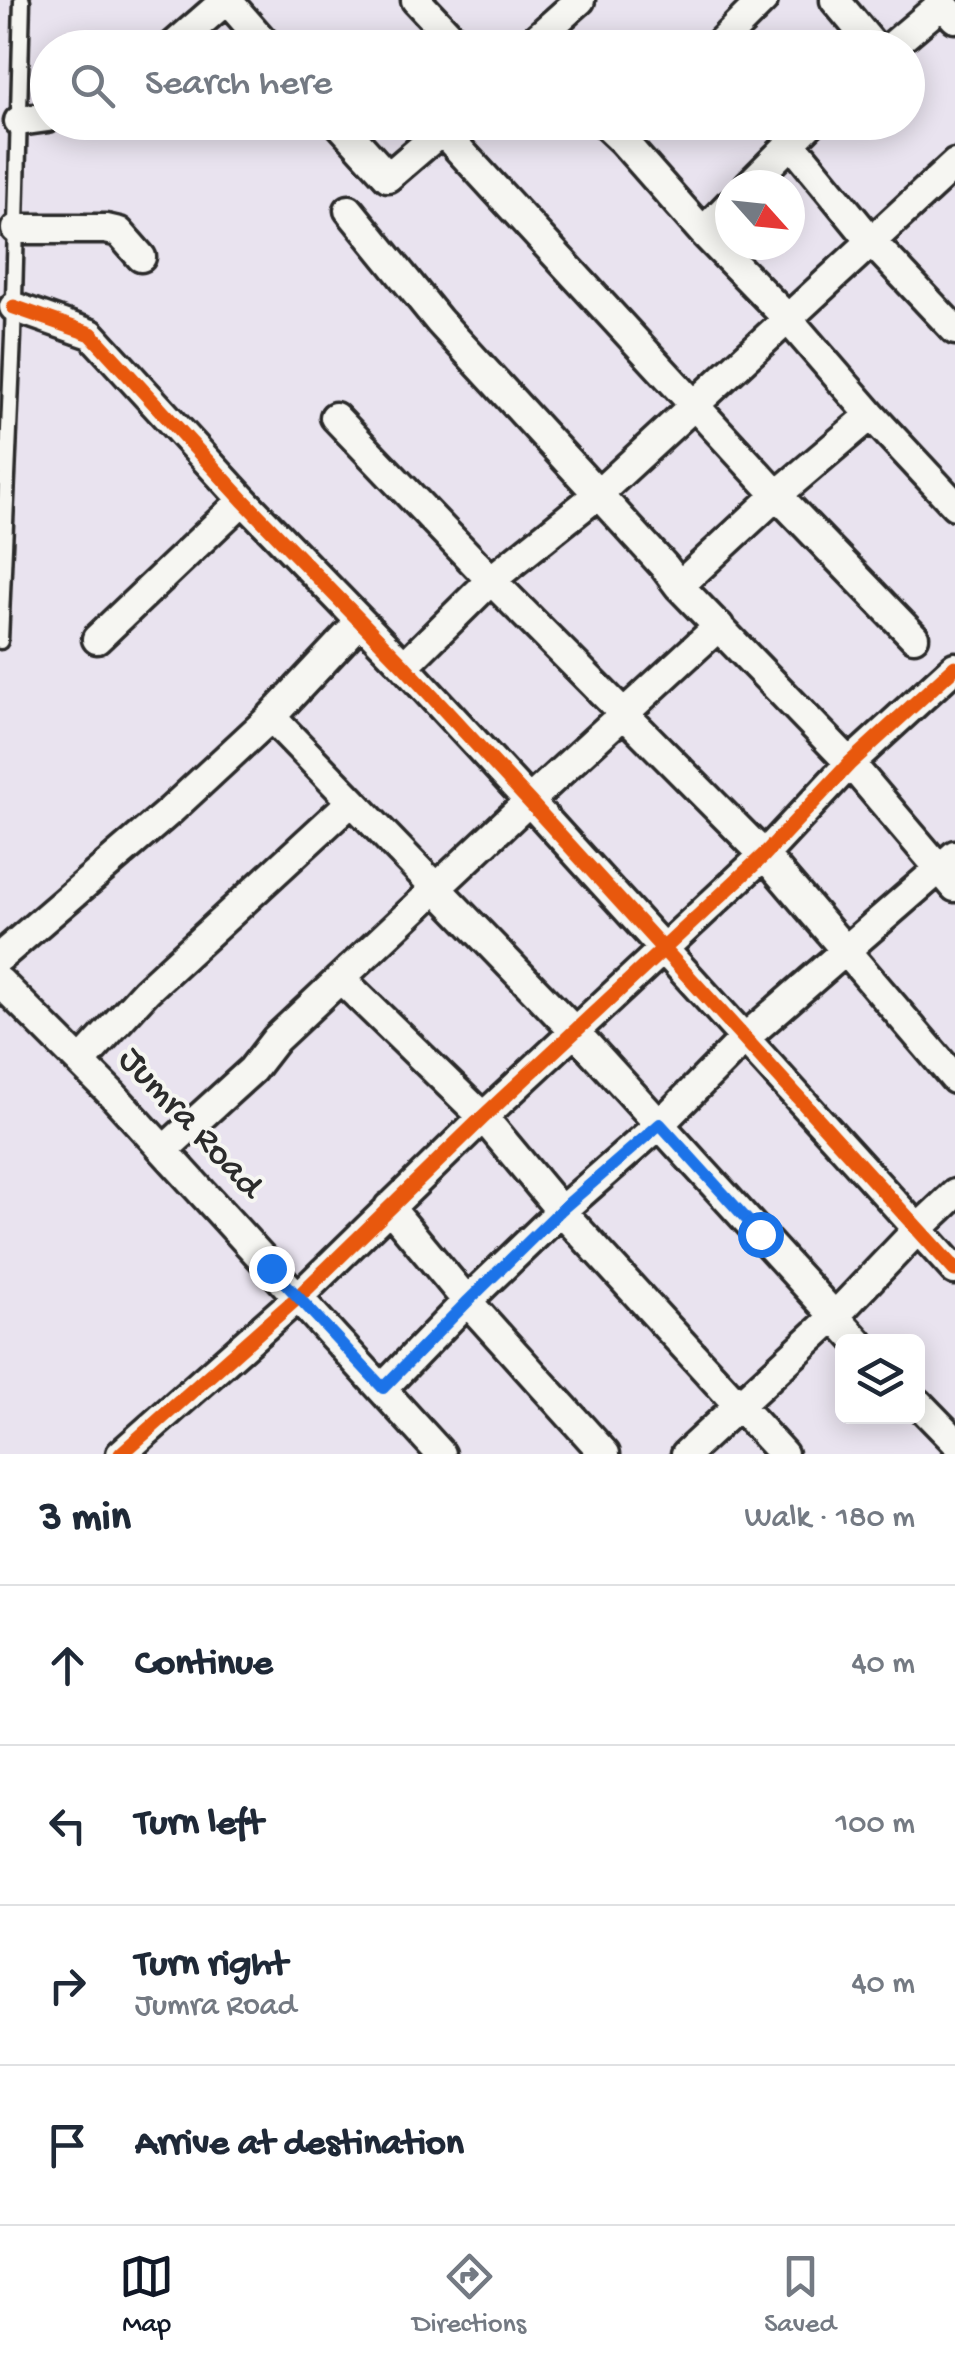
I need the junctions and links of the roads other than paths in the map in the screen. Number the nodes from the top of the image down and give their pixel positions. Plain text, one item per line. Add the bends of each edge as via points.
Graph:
1 (22, 0) edge
2 (226, 0) edge
3 (416, 0) edge
4 (579, 0) edge
5 (763, 0) edge
6 (835, 0) edge
7 (948, 7) edge
8 (192, 30) edge
9 (254, 30) edge
10 (444, 30) edge
11 (546, 30) edge
12 (734, 30) edge
13 (860, 30) edge
14 (915, 30) edge
15 (30, 119) edge
16 (18, 120) junction
17 (354, 140) edge
18 (432, 140) edge
19 (459, 140) edge
20 (630, 140) edge
21 (794, 140) edge
22 (791, 143) junction
23 (955, 164) edge
24 (764, 170) edge
25 (349, 210) dead end
26 (715, 220) edge
27 (16, 230) junction
28 (703, 232) junction
29 (872, 242) junction
30 (141, 257) dead end
31 (14, 307) junction
32 (788, 319) junction
33 (955, 330) edge
34 (694, 405) junction
35 (871, 415) junction
36 (335, 417) dead end
37 (597, 494) junction
38 (777, 495) junction
39 (244, 500) junction
40 (955, 505) edge
41 (491, 580) junction
42 (679, 586) junction
43 (360, 622) junction
44 (719, 626) junction
45 (914, 637) dead end
46 (97, 639) dead end
47 (0, 641) edge
48 (404, 666) junction
49 (955, 666) edge
50 (624, 713) junction
51 (271, 717) junction
52 (850, 763) junction
53 (529, 801) junction
54 (352, 802) junction
55 (764, 855) junction
56 (950, 870) edge
57 (437, 888) junction
58 (663, 947) junction
59 (846, 950) junction
60 (0, 957) edge
61 (341, 980) junction
62 (0, 982) edge
63 (576, 1033) junction
64 (745, 1038) junction
65 (81, 1062) junction
66 (955, 1079) edge
67 (484, 1117) junction
68 (660, 1124) junction
69 (164, 1150) junction
70 (955, 1194) edge
71 (389, 1207) junction
72 (561, 1210) junction
73 (917, 1230) junction
74 (955, 1270) edge
75 (297, 1298) junction
76 (468, 1301) junction
77 (834, 1317) junction
78 (850, 1334) edge
79 (383, 1388) junction
80 (737, 1405) junction
81 (925, 1410) edge
82 (955, 1441) edge
83 (121, 1454) edge
84 (441, 1454) edge
85 (605, 1454) edge
86 (686, 1454) edge
87 (783, 1454) edge

1 - 16 lane
2 - 8 street
2 - 9 street
3 - 10 street
4 - 11 street
5 - 12 street
6 - 13 street
7 - 14 street
15 - 16 street
16 - 27 lane
17 - 18 street via 388,177
19 - 34 street
20 - 28 street
21 - 22 street
22 - 24 street
22 - 29 street
23 - 29 street
25 - 37 street via 439,321
26 - 28 street
27 - 30 street via 106,228 119,232
27 - 31 lane
28 - 32 street
29 - 32 street
29 - 33 street
31 - 39 street via 92,334
31 - 47 lane
32 - 34 street
32 - 35 street
34 - 37 street
34 - 38 street
35 - 38 street
35 - 40 street
36 - 41 street
37 - 41 street
37 - 42 street
38 - 42 street
38 - 45 street
39 - 43 street
39 - 46 street
41 - 48 street
41 - 50 street
42 - 44 street
43 - 48 street
43 - 51 street
44 - 50 street
44 - 52 street
48 - 53 street
49 - 52 street
50 - 53 street
50 - 55 street
51 - 54 street
51 - 60 street
52 - 55 street
52 - 56 street
53 - 57 street
53 - 58 street
54 - 57 street
54 - 65 street via 146,990
55 - 58 street
55 - 59 street
56 - 59 street
57 - 61 street
57 - 63 street
58 - 63 street
58 - 64 street
59 - 64 street
59 - 66 street
61 - 67 street
61 - 69 street
62 - 65 street, Jumra Road
63 - 67 street
63 - 68 street
64 - 68 street
64 - 73 street
65 - 69 street, Jumra Road
67 - 71 street
67 - 72 street
68 - 72 street
68 - 77 street
69 - 75 street, Jumra Road
70 - 73 street
71 - 75 street
71 - 76 street
72 - 76 street
72 - 80 street
73 - 74 street
73 - 77 street
75 - 79 street, Jumra Road
75 - 83 street
76 - 79 street
76 - 85 street
77 - 78 street
77 - 80 street
79 - 84 street, Jumra Road
80 - 86 street
80 - 87 street
81 - 82 street

